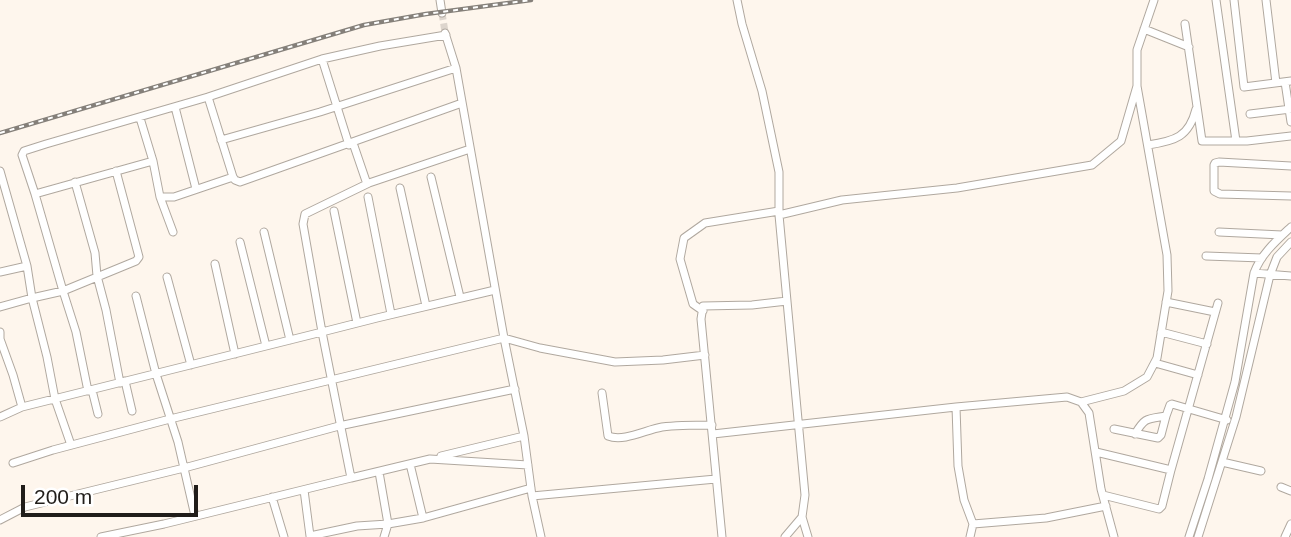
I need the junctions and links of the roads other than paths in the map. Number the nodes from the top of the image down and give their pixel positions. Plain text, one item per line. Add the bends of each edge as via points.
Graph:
1 (440, 0) edge
2 (737, 0) edge
3 (1154, 0) edge
4 (1216, 0) edge
5 (1234, 0) edge
6 (1266, 0) edge
7 (442, 13) tunnel mouth
8 (1185, 24) dead end
9 (1144, 29) junction
10 (1189, 47) junction
11 (322, 59) junction
12 (456, 68) junction
13 (1288, 82) edge
14 (1276, 83) junction
15 (1137, 86) junction
16 (208, 97) junction
17 (462, 103) junction
18 (1197, 104) junction
19 (336, 106) junction
20 (175, 107) junction
21 (1290, 109) edge
22 (1250, 114) dead end
23 (139, 118) junction
24 (1291, 122) edge
25 (1291, 136) edge
26 (220, 140) junction
27 (1236, 141) junction
28 (351, 144) junction
29 (1148, 145) junction
30 (470, 149) junction
31 (153, 161) junction
32 (1291, 166) edge
33 (0, 170) edge
34 (116, 171) junction
35 (233, 177) junction
36 (431, 177) dead end
37 (75, 182) junction
38 (368, 184) junction
39 (400, 188) dead end
40 (196, 190) junction
41 (35, 194) junction
42 (1291, 196) edge
43 (160, 197) junction
44 (368, 197) dead end
45 (334, 211) dead end
46 (779, 213) junction
47 (1291, 228) edge
48 (173, 232) dead end
49 (264, 232) dead end
50 (1219, 232) dead end
51 (1282, 235) junction
52 (240, 242) dead end
53 (1291, 242) edge
54 (1206, 256) dead end
55 (1262, 258) junction
56 (215, 264) dead end
57 (27, 266) junction
58 (0, 272) edge
59 (1254, 273) junction
60 (1270, 275) junction
61 (97, 276) junction
62 (1287, 276) edge
63 (167, 277) dead end
64 (495, 290) junction
65 (63, 291) junction
66 (136, 296) dead end
67 (460, 297) junction
68 (32, 298) junction
69 (787, 301) junction
70 (1166, 302) junction
71 (1218, 303) dead end
72 (426, 306) junction
73 (0, 307) edge
74 (703, 311) junction
75 (1216, 312) junction
76 (391, 314) junction
77 (357, 323) junction
78 (0, 332) edge
79 (322, 332) junction
80 (1161, 332) junction
81 (504, 338) junction
82 (290, 340) junction
83 (1207, 345) junction
84 (267, 346) junction
85 (235, 354) junction
86 (705, 355) junction
87 (1155, 363) junction
88 (191, 365) junction
89 (156, 374) junction
90 (1198, 375) junction
91 (330, 380) junction
92 (122, 382) junction
93 (515, 389) junction
94 (90, 390) junction
95 (602, 393) dead end
96 (55, 399) junction
97 (1081, 402) junction
98 (22, 407) junction
99 (956, 407) junction
100 (1188, 408) junction
101 (132, 411) dead end
102 (98, 414) dead end
103 (1166, 415) junction
104 (0, 416) edge
105 (170, 419) junction
106 (1225, 419) junction
107 (1234, 422) junction
108 (799, 424) junction
109 (712, 425) junction
110 (339, 426) junction
111 (1114, 429) dead end
112 (713, 434) junction
113 (1135, 434) junction
114 (524, 436) junction
115 (71, 446) junction
116 (1096, 452) junction
117 (430, 459) junction
118 (1222, 462) junction
119 (13, 463) dead end
120 (410, 464) junction
121 (528, 465) junction
122 (184, 468) junction
123 (1171, 470) junction
124 (1261, 471) dead end
125 (379, 472) junction
126 (351, 478) junction
127 (716, 479) junction
128 (1280, 487) dead end
129 (304, 490) junction
130 (1291, 491) edge
131 (531, 492) junction
132 (1103, 495) junction
133 (272, 497) junction
134 (1106, 506) junction
135 (195, 516) junction
136 (802, 517) junction
137 (423, 518) junction
138 (0, 520) edge
139 (388, 524) junction
140 (973, 524) junction
141 (1291, 524) edge
142 (1194, 534) edge
143 (122, 535) edge
144 (101, 537) edge
145 (284, 537) edge
146 (310, 537) edge
147 (384, 537) edge
148 (541, 537) edge
149 (722, 537) edge
150 (785, 537) edge
151 (808, 537) edge
152 (970, 537) edge
153 (1114, 537) edge
154 (1285, 537) edge

1 - 7 street
2 - 46 street via 779,172
3 - 9 street
4 - 27 street
5 - 14 street via 1244,87
6 - 14 street
8 - 10 street
9 - 10 street
9 - 15 street via 1137,50
10 - 18 street
11 - 12 street via 445,34
11 - 16 street
11 - 19 street
12 - 17 street
12 - 19 street
13 - 14 street
13 - 21 street
15 - 29 street
15 - 46 street via 1121,141 1092,165
16 - 20 street
16 - 26 street
17 - 28 street
17 - 30 street
18 - 27 street via 1202,141
18 - 29 street via 1183,134
19 - 26 street
19 - 28 street
20 - 23 street
20 - 40 street
21 - 22 street
21 - 24 street
23 - 31 street
23 - 41 street via 24,151
25 - 27 street
26 - 35 street
28 - 35 street via 243,182
28 - 38 street
29 - 70 street via 1167,255
30 - 38 street
30 - 64 street
31 - 34 street
31 - 43 street
32 - 42 street via 1214,165 1214,191 1220,194
33 - 57 street
34 - 37 street
34 - 61 street via 139,257
35 - 40 street
36 - 67 street
37 - 41 street
37 - 61 street
38 - 79 street via 308,211 303,219
39 - 72 street
40 - 43 street
41 - 65 street
43 - 48 street
44 - 76 street
45 - 77 street
46 - 69 street
46 - 74 street via 705,223 684,238 680,259 693,304
47 - 51 street
49 - 82 street
50 - 51 street
51 - 55 street
52 - 84 street
53 - 60 street
54 - 55 street
55 - 59 street
56 - 85 street
57 - 58 street
57 - 68 street
59 - 60 street
59 - 106 street
60 - 62 street
60 - 107 street
61 - 65 street
61 - 92 street
63 - 88 street
64 - 67 street
64 - 81 street
65 - 68 street
65 - 94 street
66 - 89 street
67 - 72 street
68 - 73 street
68 - 96 street
69 - 74 street via 704,306
69 - 108 street
70 - 75 street
70 - 80 street
71 - 75 street
72 - 76 street
74 - 86 street
75 - 83 street
76 - 77 street
77 - 79 street
78 - 98 street
79 - 82 street
79 - 91 street
80 - 83 street
80 - 87 street
81 - 86 street via 615,362
81 - 91 street
81 - 93 street
82 - 84 street
83 - 90 street
84 - 85 street
85 - 88 street
86 - 109 street
87 - 90 street
87 - 97 street via 1147,377 1124,391
88 - 89 street
89 - 92 street
89 - 105 street
90 - 100 street
91 - 105 street
91 - 110 street
92 - 94 street
92 - 101 street
93 - 110 street
93 - 114 street
94 - 96 street
94 - 102 street
95 - 109 street via 611,438 664,427
96 - 98 street
96 - 115 street
97 - 99 street via 1067,397
97 - 116 street via 1088,413
98 - 104 street
99 - 108 street
99 - 140 street via 958,466
100 - 103 street via 1172,404
100 - 106 street
100 - 123 street
103 - 113 street via 1145,420
103 - 113 street via 1160,437
105 - 115 street
105 - 122 street
106 - 107 street
106 - 142 street
107 - 118 street
108 - 112 street
108 - 136 street via 806,495
109 - 112 street
110 - 122 street
110 - 126 street
111 - 113 street
112 - 127 street
114 - 117 street
114 - 121 street
115 - 119 street
116 - 123 street
116 - 132 street
117 - 120 street
117 - 121 street
118 - 124 street
118 - 142 street
120 - 125 street
120 - 137 street
121 - 131 street
122 - 135 street
122 - 138 street via 25,508
123 - 132 street via 1158,509
125 - 126 street
125 - 139 street
126 - 129 street
127 - 131 street
127 - 149 street
128 - 130 street
129 - 133 street
129 - 146 street
131 - 137 street
131 - 148 street
132 - 134 street
133 - 135 street
133 - 145 street
134 - 140 street via 1046,518
134 - 153 street
135 - 143 street
136 - 150 street
136 - 151 street
137 - 139 street
139 - 146 street
139 - 147 street
140 - 152 street
141 - 154 street
143 - 144 street

